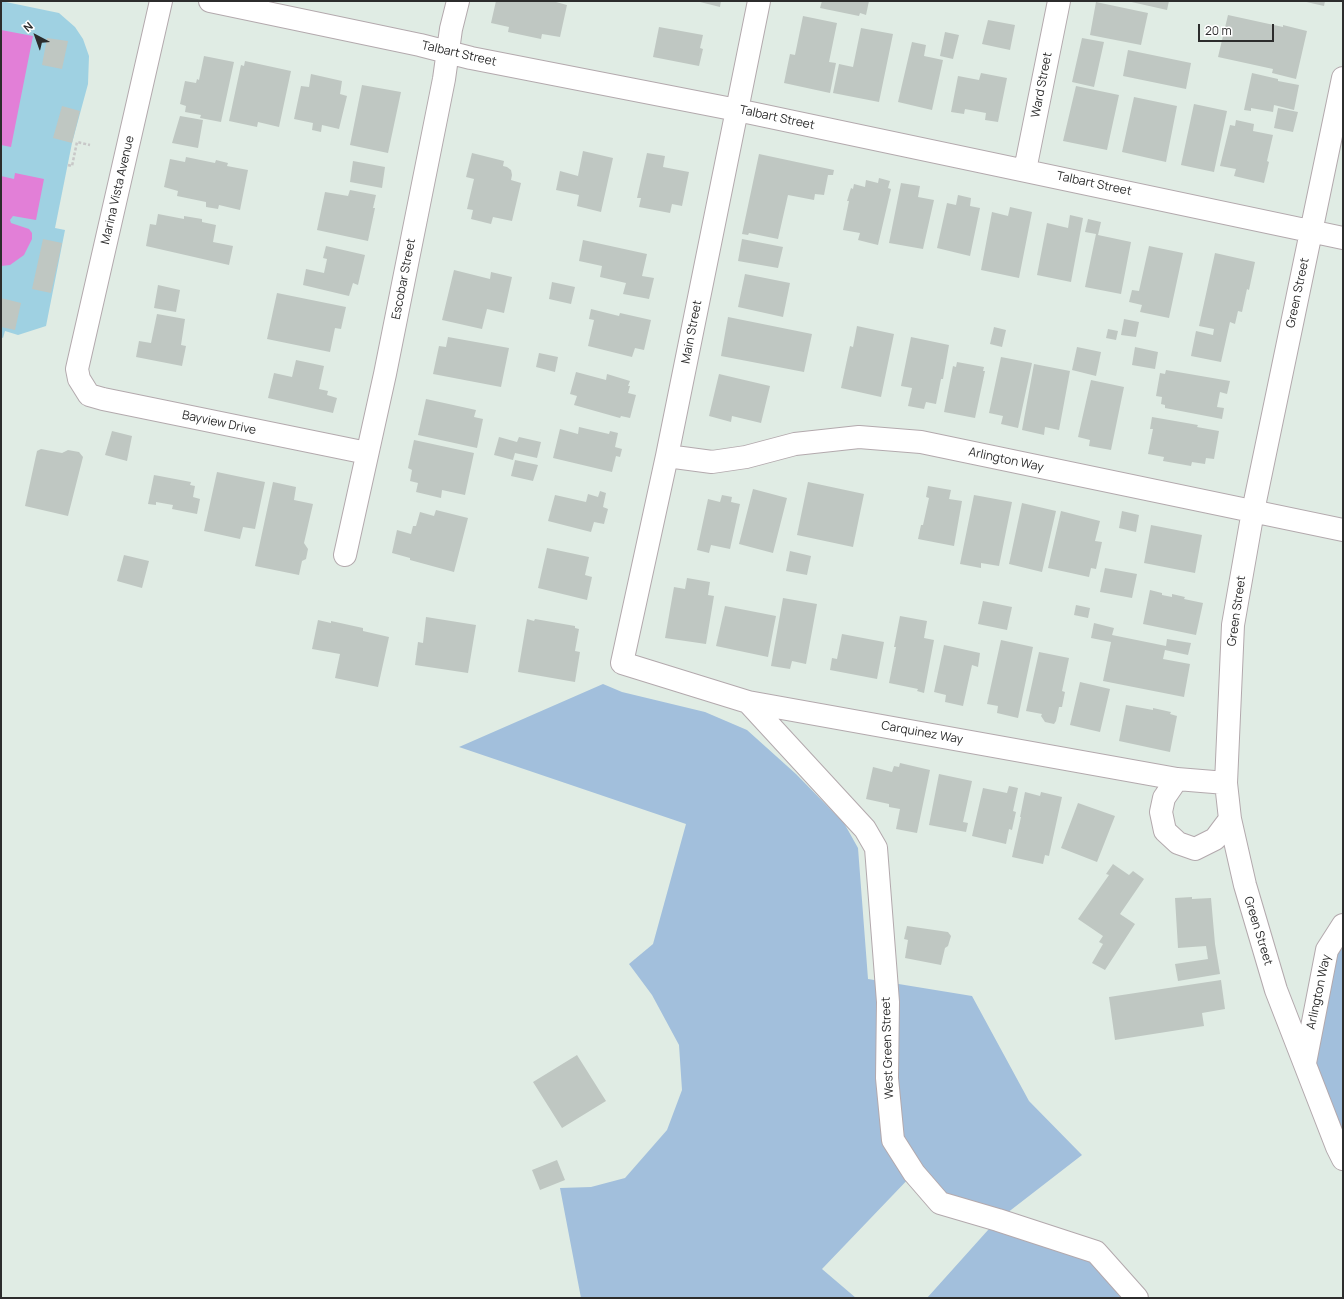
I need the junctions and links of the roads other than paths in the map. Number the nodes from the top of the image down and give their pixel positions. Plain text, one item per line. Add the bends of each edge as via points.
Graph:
1 (161, 1) edge
2 (210, 1) edge
3 (458, 1) edge
4 (760, 1) edge
5 (1059, 1) edge
6 (448, 52) junction
7 (1343, 78) edge
8 (737, 110) junction
9 (1025, 170) junction
10 (1311, 231) junction
11 (1343, 238) edge
12 (79, 379) joint
13 (367, 453) junction
14 (667, 456) junction
15 (1253, 511) junction
16 (1343, 530) edge
17 (345, 555) dead end
18 (622, 663) joint
19 (748, 702) junction
20 (1177, 779) junction
21 (1226, 783) junction
22 (1230, 818) junction
23 (1343, 926) edge
24 (1305, 1063) junction
25 (1343, 1159) edge
26 (1137, 1298) edge

1 - 12 street, Marina Vista Avenue via 79,361
2 - 6 street, Talbart Street
3 - 6 street, Escobar Street
4 - 8 street, Main Street
5 - 9 street, Ward Street
6 - 8 street, Talbart Street
6 - 13 street, Escobar Street via 385,374
7 - 10 street, Green Street
8 - 9 street, Talbart Street
8 - 14 street, Main Street
9 - 10 street, Talbart Street
10 - 11 street, Talbart Street
10 - 15 street, Green Street
12 - 13 street, Bayview Drive via 89,395 103,399
13 - 17 street, Escobar Street
14 - 15 street, Arlington Way via 712,462 746,457 795,444 858,437 921,442
14 - 18 street, Main Street
15 - 16 street, Arlington Way
15 - 21 street, Green Street via 1233,625
18 - 19 street, Carquinez Way
19 - 20 street, Carquinez Way
19 - 26 street, West Green Street via 865,829 876,848 888,1002 887,1078 893,1140 914,1173 940,1203 1096,1252
20 - 21 street, Carquinez Way
20 - 22 street via 1164,798 1161,812 1165,831 1178,843 1195,849 1215,839
21 - 22 street, Green Street
22 - 24 street, Green Street via 1245,885 1274,982
23 - 24 street, Arlington Way via 1327,950
24 - 25 street, Green Street

